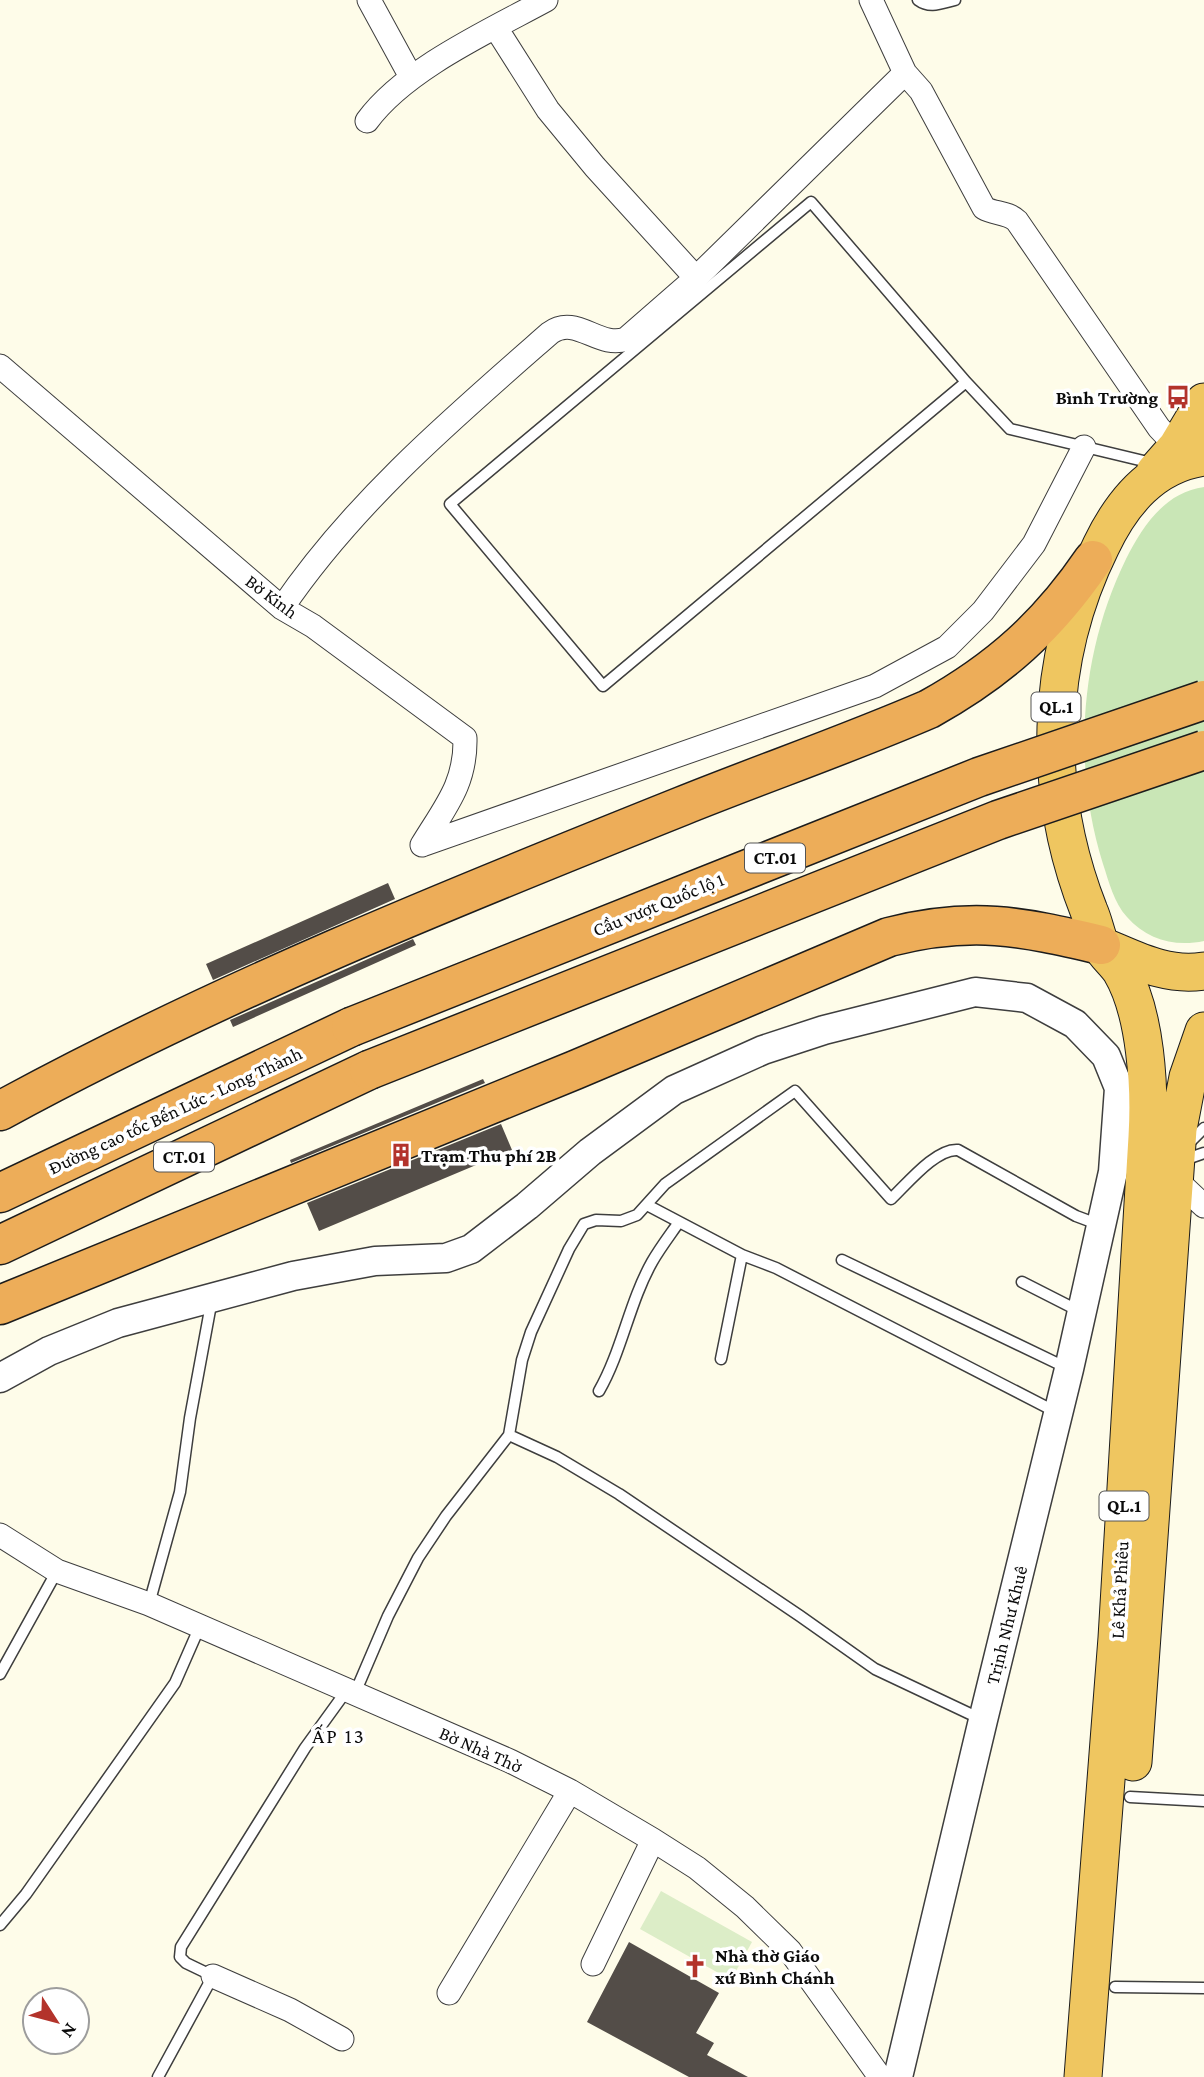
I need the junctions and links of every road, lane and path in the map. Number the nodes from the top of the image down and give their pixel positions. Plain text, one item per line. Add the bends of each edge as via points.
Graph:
1 (369, 0) edge
2 (546, 0) edge
3 (871, 0) edge
4 (918, 0) edge
5 (955, 0) edge
6 (496, 28) junction
7 (905, 73) junction
8 (411, 76) junction
9 (367, 121) dead end
10 (696, 278) junction
11 (0, 366) edge
12 (966, 382) junction
13 (1204, 402) edge
14 (1084, 447) junction
15 (1172, 463) edge
16 (1093, 560) junction
17 (282, 608) junction
18 (1204, 700) edge
19 (1204, 750) edge
20 (1101, 945) junction
21 (1204, 971) edge
22 (351, 1027) joint
23 (1204, 1031) edge
24 (0, 1111) edge
25 (1204, 1128) edge
26 (1164, 1166) edge
27 (0, 1193) edge
28 (647, 1205) junction
29 (1204, 1206) edge
30 (679, 1222) junction
31 (1100, 1225) junction
32 (1140, 1228) junction
33 (0, 1245) edge
34 (742, 1255) junction
35 (842, 1260) dead end
36 (1022, 1282) dead end
37 (212, 1298) junction
38 (0, 1305) edge
39 (1081, 1312) junction
40 (721, 1359) dead end
41 (1069, 1369) junction
42 (0, 1378) edge
43 (599, 1391) dead end
44 (1059, 1414) junction
45 (509, 1435) junction
46 (0, 1535) edge
47 (57, 1571) junction
48 (149, 1604) junction
49 (200, 1626) junction
50 (0, 1674) edge
51 (351, 1692) junction
52 (983, 1720) junction
53 (570, 1791) junction
54 (1130, 1797) junction
55 (1204, 1801) edge
56 (653, 1840) junction
57 (0, 1926) edge
58 (593, 1964) dead end
59 (213, 1976) junction
60 (1115, 1987) junction
61 (1204, 1988) edge
62 (449, 1993) dead end
63 (342, 2039) dead end
64 (158, 2077) edge
65 (880, 2077) edge
66 (898, 2077) edge
67 (1083, 2077) edge
68 (1108, 2077) edge

1 - 8 street
2 - 6 street
3 - 7 street
4 - 5 lane via 932,5
6 - 8 street
6 - 10 street via 548,110
7 - 10 street
7 - 15 street via 921,91 984,208 1017,221 1151,417
8 - 9 street
10 - 17 street via 626,339 612,341 571,327 550,333 380,489 310,568
11 - 17 street, Bờ Kinh
12 - 12 lane via 811,202 450,504 603,686
12 - 14 lane via 1010,429
13 - 15 highway, QL.1
14 - 15 lane
14 - 17 street, Bờ Kinh via 1034,544 983,611 947,647 875,686 422,845 458,786 465,738 313,625
15 - 16 highway, QL.1 via 1132,495
16 - 20 highway, QL.1 via 1061,664 1055,743 1063,827
16 - 24 highway via 1056,611 1011,654 929,709 582,846 296,968 149,1033
18 - 22 highway, Cầu vượt Quốc lộ 1 / CT.01, bridge via 979,777
19 - 33 highway, CT.01, bridge via 998,820 369,1070
20 - 21 highway via 1161,970
20 - 26 highway, Lê Khả Phiêu / QL.1 via 1122,972 1132,1001 1145,1056 1149,1110
20 - 38 highway via 992,924 941,926 889,937
22 - 27 highway, Đường cao tốc Bến Lức - Long Thành / CT.01
23 - 26 highway, Lê Khả Phiêu / QL.1
25 - 26 lane
26 - 29 street
26 - 31 street, Trịnh Như Khuê
26 - 32 highway, Lê Khả Phiêu / QL.1
26 - 37 street, Trịnh Như Khuê via 1106,1056 1075,1024 1027,998 975,992 824,1030 763,1050 674,1090 471,1249 446,1258 375,1261
26 - 54 highway, Lê Khả Phiêu / QL.1
28 - 30 lane
28 - 31 lane via 671,1179 795,1091 891,1199 940,1154 958,1150
28 - 45 lane via 630,1219 596,1220 580,1228 531,1332
30 - 34 lane
30 - 43 lane via 651,1263 613,1366
31 - 32 street
31 - 39 street, Trịnh Như Khuê
32 - 67 highway, Lê Khả Phiêu / QL.1 via 1117,1638
34 - 40 lane
34 - 44 lane via 776,1268
35 - 41 lane
36 - 39 lane
37 - 42 street, Trịnh Như Khuê via 118,1322
37 - 48 lane via 180,1492
39 - 41 street, Trịnh Như Khuê
41 - 44 street, Trịnh Như Khuê
44 - 52 street, Trịnh Như Khuê
45 - 51 lane via 418,1558
45 - 52 lane via 619,1494 876,1669
46 - 47 street, Bờ Nhà Thờ
47 - 48 street, Bờ Nhà Thờ
47 - 50 lane
48 - 49 street, Bờ Nhà Thờ
49 - 51 street, Bờ Nhà Thờ
49 - 57 lane via 175,1683
51 - 53 street, Bờ Nhà Thờ
51 - 59 lane via 305,1748 181,1947 180,1957 186,1963
52 - 66 street, Trịnh Như Khuê
53 - 56 street, Bờ Nhà Thờ
53 - 62 street
54 - 55 lane
54 - 60 highway, Lê Khả Phiêu / QL.1
56 - 58 street
56 - 65 street, Bờ Nhà Thờ via 735,1899 790,1951
59 - 63 street
59 - 64 lane
60 - 61 lane
60 - 68 highway, Lê Khả Phiêu / QL.1

